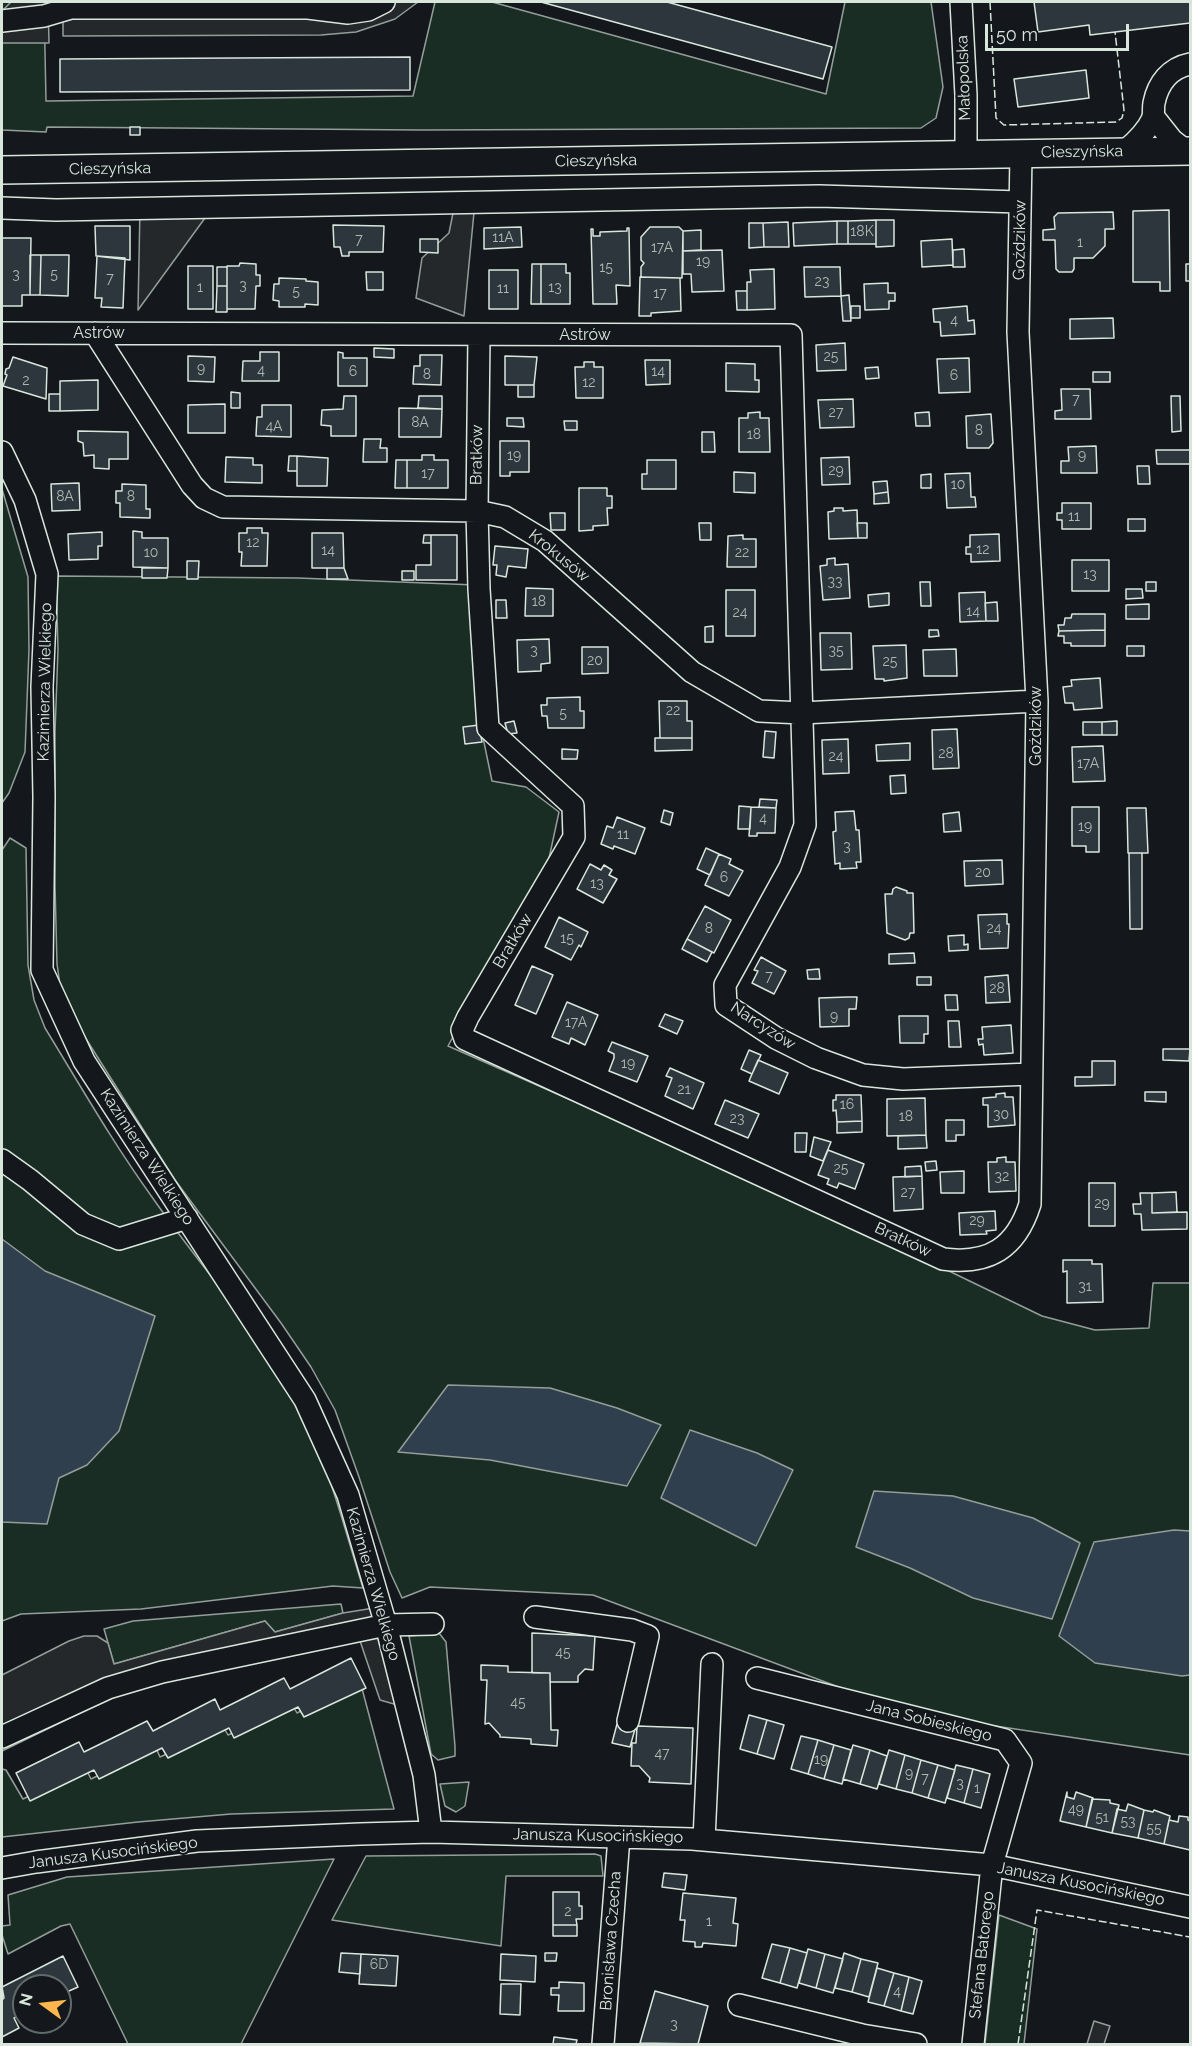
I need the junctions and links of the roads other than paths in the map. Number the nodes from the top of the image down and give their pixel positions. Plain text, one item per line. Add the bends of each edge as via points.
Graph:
1 (384, 2) edge
2 (961, 2) edge
3 (2, 21) edge
4 (1191, 64) edge
5 (1153, 116) junction
6 (1125, 151) junction
7 (1188, 151) edge
8 (966, 154) junction
9 (1021, 154) junction
10 (2, 170) edge
11 (1020, 202) junction
12 (2, 208) edge
13 (2, 333) edge
14 (95, 333) junction
15 (479, 335) junction
16 (2, 452) edge
17 (477, 511) junction
18 (1037, 701) junction
19 (802, 713) junction
20 (1030, 1074) junction
21 (2, 1160) edge
22 (187, 1218) junction
23 (964, 1262) joint
24 (535, 1617) dead end
25 (433, 1624) dead end
26 (386, 1625) junction
27 (712, 1664) dead end
28 (758, 1678) dead end
29 (628, 1720) dead end
30 (2, 1737) edge
31 (431, 1832) junction
32 (619, 1837) junction
33 (704, 1840) junction
34 (992, 1865) junction
35 (2, 1868) edge
36 (1191, 1907) edge
37 (739, 2005) dead end
38 (861, 2040) edge
39 (603, 2044) edge
40 (916, 2044) edge
41 (973, 2044) edge

1 - 3 street via 348,13 308,8 71,8
2 - 8 street, Małopolska
4 - 5 street via 1176,69 1160,84
5 - 6 street via 1138,140
5 - 7 street via 1172,140
6 - 7 main road, Cieszyńska
6 - 9 main road, Cieszyńska
8 - 9 main road, Cieszyńska
8 - 10 main road, Cieszyńska
9 - 11 street, Goździków
11 - 12 street via 819,196
11 - 18 street, Goździków via 1018,332
13 - 14 street, Astrów
14 - 15 street, Astrów
14 - 17 street, Krokusów via 192,485 204,498 223,507
15 - 17 street, Bratków
15 - 19 street, Astrów via 790,335
16 - 22 street, Kazimierza Wielkiego via 25,500 47,574 42,687 42,970 84,1061
17 - 19 street, Krokusów via 505,517 545,541 692,672 759,711
17 - 23 street, Bratków via 488,728 573,806 574,837 468,1017 462,1030 465,1040 943,1259
18 - 19 street, Krokusów
18 - 20 street, Goździków
19 - 20 street, Narcyzów via 805,825 790,867 725,985 726,1005 776,1038 863,1075 903,1079
20 - 23 street, Goździków via 1030,1204 1024,1224 1012,1240 992,1254
21 - 22 street via 83,1224 119,1239
22 - 26 street, Kazimierza Wielkiego via 305,1400 348,1495
24 - 29 street via 632,1630 648,1636
25 - 26 street
26 - 30 street via 162,1672 108,1688
26 - 31 street, Kazimierza Wielkiego via 424,1775
27 - 33 street
28 - 34 street, Jana Sobieskiego via 1005,1740 1021,1763
31 - 32 street, Janusza Kusocińskiego
31 - 35 street, Janusza Kusocińskiego via 197,1841
32 - 33 street, Janusza Kusocińskiego
32 - 39 street, Bronisława Czecha
33 - 34 street, Janusza Kusocińskiego
34 - 36 street, Janusza Kusocińskiego
34 - 41 street, Stefana Batorego
37 - 38 street
38 - 40 street

